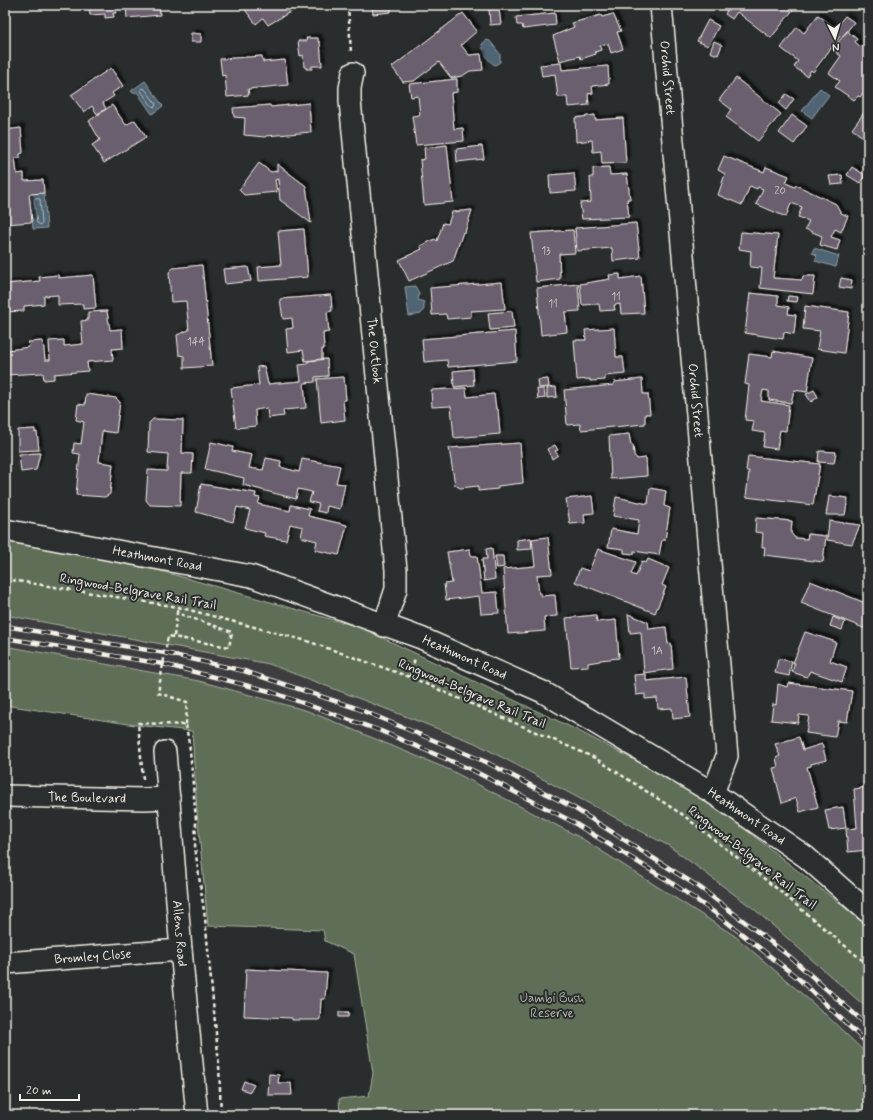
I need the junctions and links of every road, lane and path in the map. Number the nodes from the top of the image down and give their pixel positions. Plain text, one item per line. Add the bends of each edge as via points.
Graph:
1 (348, 5) edge
2 (661, 5) edge
3 (353, 74) joint
4 (5, 530) edge
5 (5, 579) edge
6 (178, 607) junction
7 (177, 613) junction
8 (384, 626) junction
9 (174, 636) junction
10 (186, 725) junction
11 (165, 752) dead end
12 (712, 793) junction
13 (5, 796) edge
14 (170, 798) junction
15 (144, 799) junction
16 (868, 912) edge
17 (181, 950) junction
18 (5, 963) edge
19 (868, 965) edge
20 (198, 1115) edge
21 (222, 1115) edge

1 - 3 path
2 - 12 street, Orchid Street via 727,756
3 - 8 street, The Outlook via 350,101 396,570 396,589
4 - 8 street, Heathmont Road via 251,576
5 - 6 path, Ringwood-Belgrave Rail Trail
6 - 7 path
6 - 19 path, Ringwood-Belgrave Rail Trail via 307,641 368,661 595,758 683,815
7 - 9 path
7 - 9 path via 232,632 229,647
8 - 12 street, Heathmont Road via 421,638 543,692
9 - 10 path via 168,636 158,693 187,702
10 - 15 path via 138,723
10 - 21 path via 196,820 195,848 205,918
11 - 14 street, Allens Road
12 - 16 street, Heathmont Road via 806,857
13 - 15 street, The Boulevard
14 - 15 street, The Boulevard
14 - 17 street, Allens Road
17 - 18 street, Bromley Close
17 - 20 street, Allens Road

